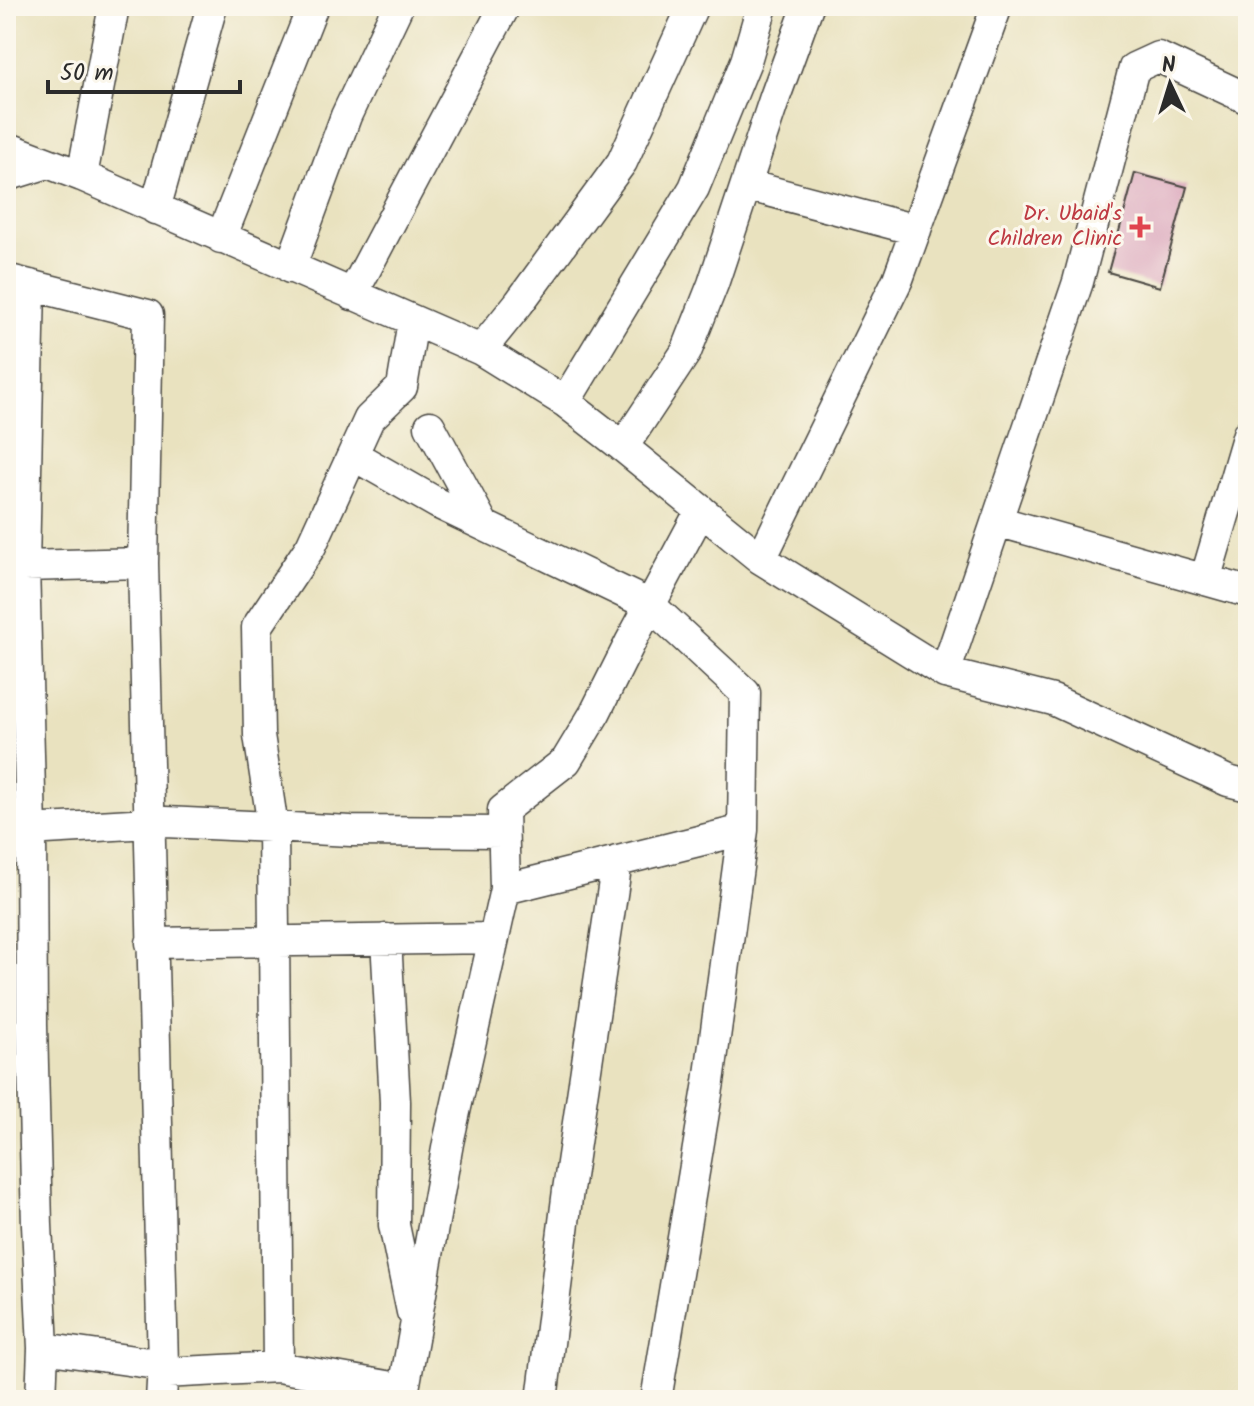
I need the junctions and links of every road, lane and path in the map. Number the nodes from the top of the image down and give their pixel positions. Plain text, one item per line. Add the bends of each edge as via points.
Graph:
1 (114, 6) edge
2 (212, 6) edge
3 (313, 6) edge
4 (398, 6) edge
5 (505, 6) edge
6 (693, 6) edge
7 (762, 6) edge
8 (808, 6) edge
9 (997, 6) edge
10 (1248, 99) edge
11 (6, 147) edge
12 (48, 163) junction
13 (6, 176) edge
14 (82, 176) junction
15 (746, 185) junction
16 (155, 209) junction
17 (916, 230) junction
18 (221, 238) junction
19 (290, 268) junction
20 (18, 282) edge
21 (352, 295) junction
22 (413, 321) junction
23 (481, 350) junction
24 (565, 402) junction
25 (430, 426) dead end
26 (1248, 434) edge
27 (623, 447) junction
28 (353, 455) junction
29 (701, 510) junction
30 (997, 521) junction
31 (483, 524) junction
32 (761, 559) junction
33 (143, 563) junction
34 (24, 566) junction
35 (1205, 580) junction
36 (1248, 592) edge
37 (650, 605) junction
38 (945, 673) junction
39 (1248, 786) edge
40 (148, 823) junction
41 (273, 827) junction
42 (743, 830) junction
43 (18, 832) edge
44 (503, 832) junction
45 (617, 861) junction
46 (505, 889) junction
47 (494, 938) junction
48 (386, 939) junction
49 (275, 940) junction
50 (151, 943) junction
51 (415, 1326) junction
52 (43, 1348) junction
53 (278, 1367) junction
54 (162, 1379) edge
55 (403, 1394) edge
56 (41, 1400) edge
57 (542, 1400) edge
58 (656, 1400) edge

1 - 14 street
2 - 16 street
3 - 18 street
4 - 19 street via 346,116
5 - 21 street
6 - 23 street via 622,162
7 - 24 street via 746,61 694,188
8 - 15 street
9 - 17 street
10 - 30 street via 1158,57 1134,68 1078,282
11 - 12 street
12 - 13 street
12 - 14 street
14 - 16 street
15 - 17 street
15 - 27 street via 686,352
16 - 18 street
17 - 32 street via 898,279
18 - 19 street
19 - 21 street
20 - 33 street via 148,315
20 - 34 street
21 - 22 street
22 - 23 street
22 - 28 street via 402,387 369,419
23 - 24 street
24 - 27 street
25 - 31 street
26 - 35 street
27 - 29 street
28 - 31 street
28 - 41 street via 311,546 257,627 259,735
29 - 32 street
29 - 37 street
30 - 35 street
30 - 38 street
31 - 37 street
32 - 38 street
33 - 34 street
33 - 40 street
34 - 43 street
35 - 36 street
37 - 42 street via 745,693
37 - 44 street via 566,761 503,810
38 - 39 street via 1053,700
40 - 41 street
40 - 43 street
40 - 50 street
41 - 44 street
41 - 49 street
42 - 45 street
42 - 58 street via 709,1082
43 - 52 street via 32,1025
44 - 46 street
45 - 46 street
45 - 57 street
46 - 47 street
47 - 48 street
47 - 51 street via 448,1143
48 - 49 street
48 - 51 street via 395,1102 394,1225
49 - 50 street
49 - 53 street
50 - 54 street
51 - 55 street
52 - 54 street
52 - 56 street
53 - 54 street
53 - 55 street

